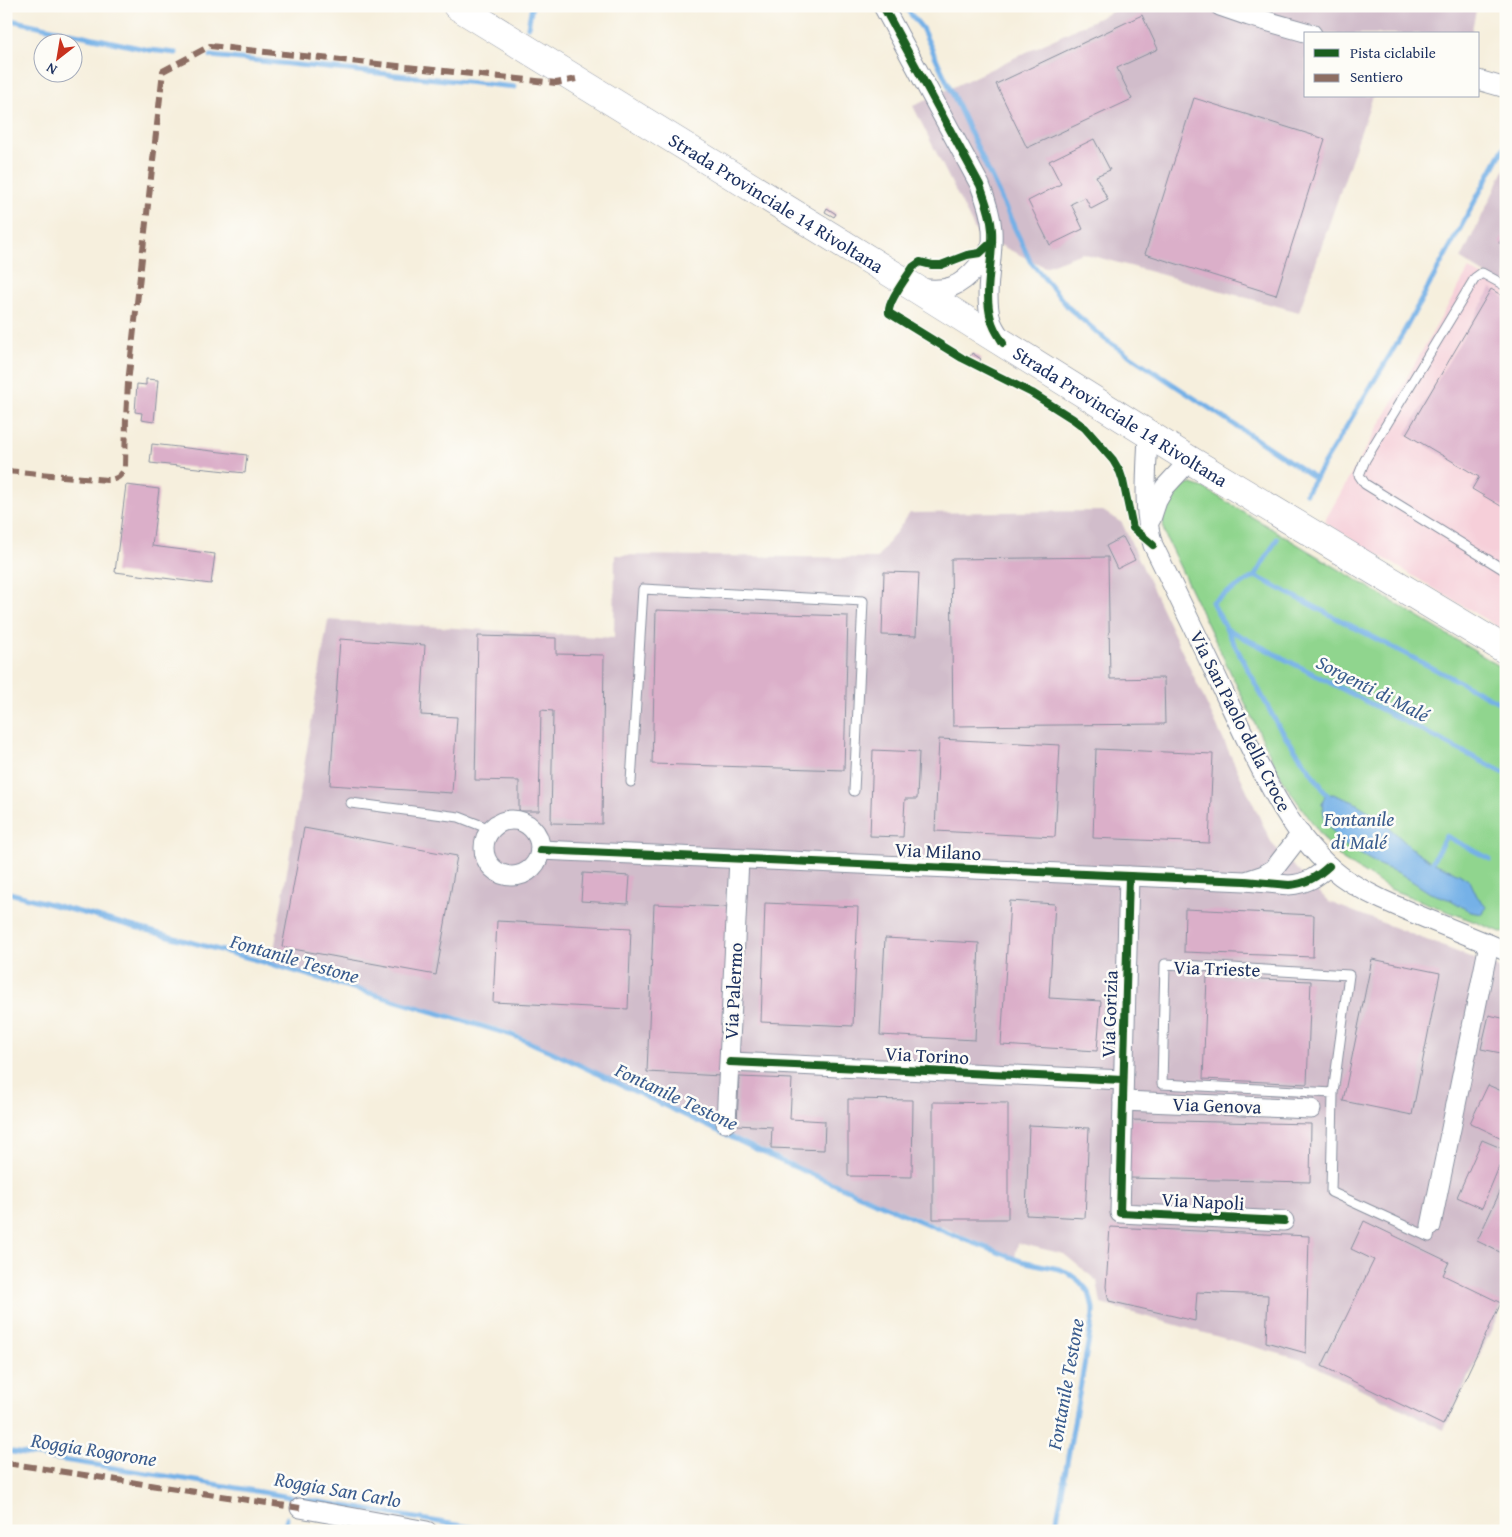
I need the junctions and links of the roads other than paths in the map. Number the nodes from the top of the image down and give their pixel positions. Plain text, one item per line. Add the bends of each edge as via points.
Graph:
1 (457, 6) edge
2 (883, 6) edge
3 (1220, 6) edge
4 (1305, 32) edge
5 (1480, 81) edge
6 (1506, 88) edge
7 (992, 242) junction
8 (1506, 286) edge
9 (915, 288) junction
10 (1003, 343) junction
11 (1148, 433) junction
12 (1190, 460) junction
13 (1148, 525) junction
14 (1506, 571) edge
15 (1506, 650) edge
16 (632, 782) dead end
17 (854, 791) dead end
18 (351, 803) dead end
19 (490, 829) junction
20 (1301, 834) junction
21 (540, 850) junction
22 (739, 859) junction
23 (1330, 866) junction
24 (1129, 876) junction
25 (1245, 881) junction
26 (1497, 947) edge
27 (730, 1062) junction
28 (1123, 1080) junction
29 (1332, 1093) junction
30 (1123, 1100) junction
31 (1311, 1109) dead end
32 (726, 1123) dead end
33 (1120, 1213) joint
34 (1284, 1221) dead end
35 (1431, 1226) joint
36 (300, 1508) dead end
37 (427, 1531) edge

1 - 9 main road, Strada Provinciale 14 Rivoltana
2 - 7 street via 980,185 988,205
3 - 4 street
5 - 6 street
7 - 9 street via 985,257 961,283 944,290
7 - 10 street via 989,310 994,329
8 - 14 lane via 1482,273 1475,278 1359,475 1365,484
9 - 10 main road, Strada Provinciale 14 Rivoltana
10 - 11 main road, Strada Provinciale 14 Rivoltana
11 - 12 main road, Strada Provinciale 14 Rivoltana
11 - 13 street, Via San Paolo della Croce
12 - 13 street via 1162,491
12 - 15 main road, Strada Provinciale 14 Rivoltana
13 - 20 street, Via San Paolo della Croce via 1153,545 1260,768
16 - 17 lane via 643,589 863,601
18 - 19 lane via 458,817
19 - 21 street via 506,820 520,821 535,832
19 - 21 street via 483,851 488,864 498,873 512,877 526,873 536,864
20 - 23 street, Via San Paolo della Croce
20 - 25 street, Via Milano via 1274,869
21 - 22 street, Via Milano
22 - 24 street, Via Milano
22 - 27 street, Via Palermo
23 - 25 street, Via Milano via 1315,878 1296,884
23 - 26 street, Via San Paolo della Croce via 1343,878 1375,896
24 - 25 street, Via Milano
24 - 28 street, Via Gorizia
26 - 35 street, Via Trieste
27 - 28 street, Via Torino
27 - 32 street, Via Palermo
28 - 30 street, Via Gorizia
29 - 29 lane, Via Trieste via 1162,1084 1165,964 1349,975
29 - 35 lane, Via Trieste via 1331,1192 1429,1237
30 - 31 street, Via Genova
30 - 33 street, Via Gorizia
33 - 34 street, Via Napoli
36 - 37 street

